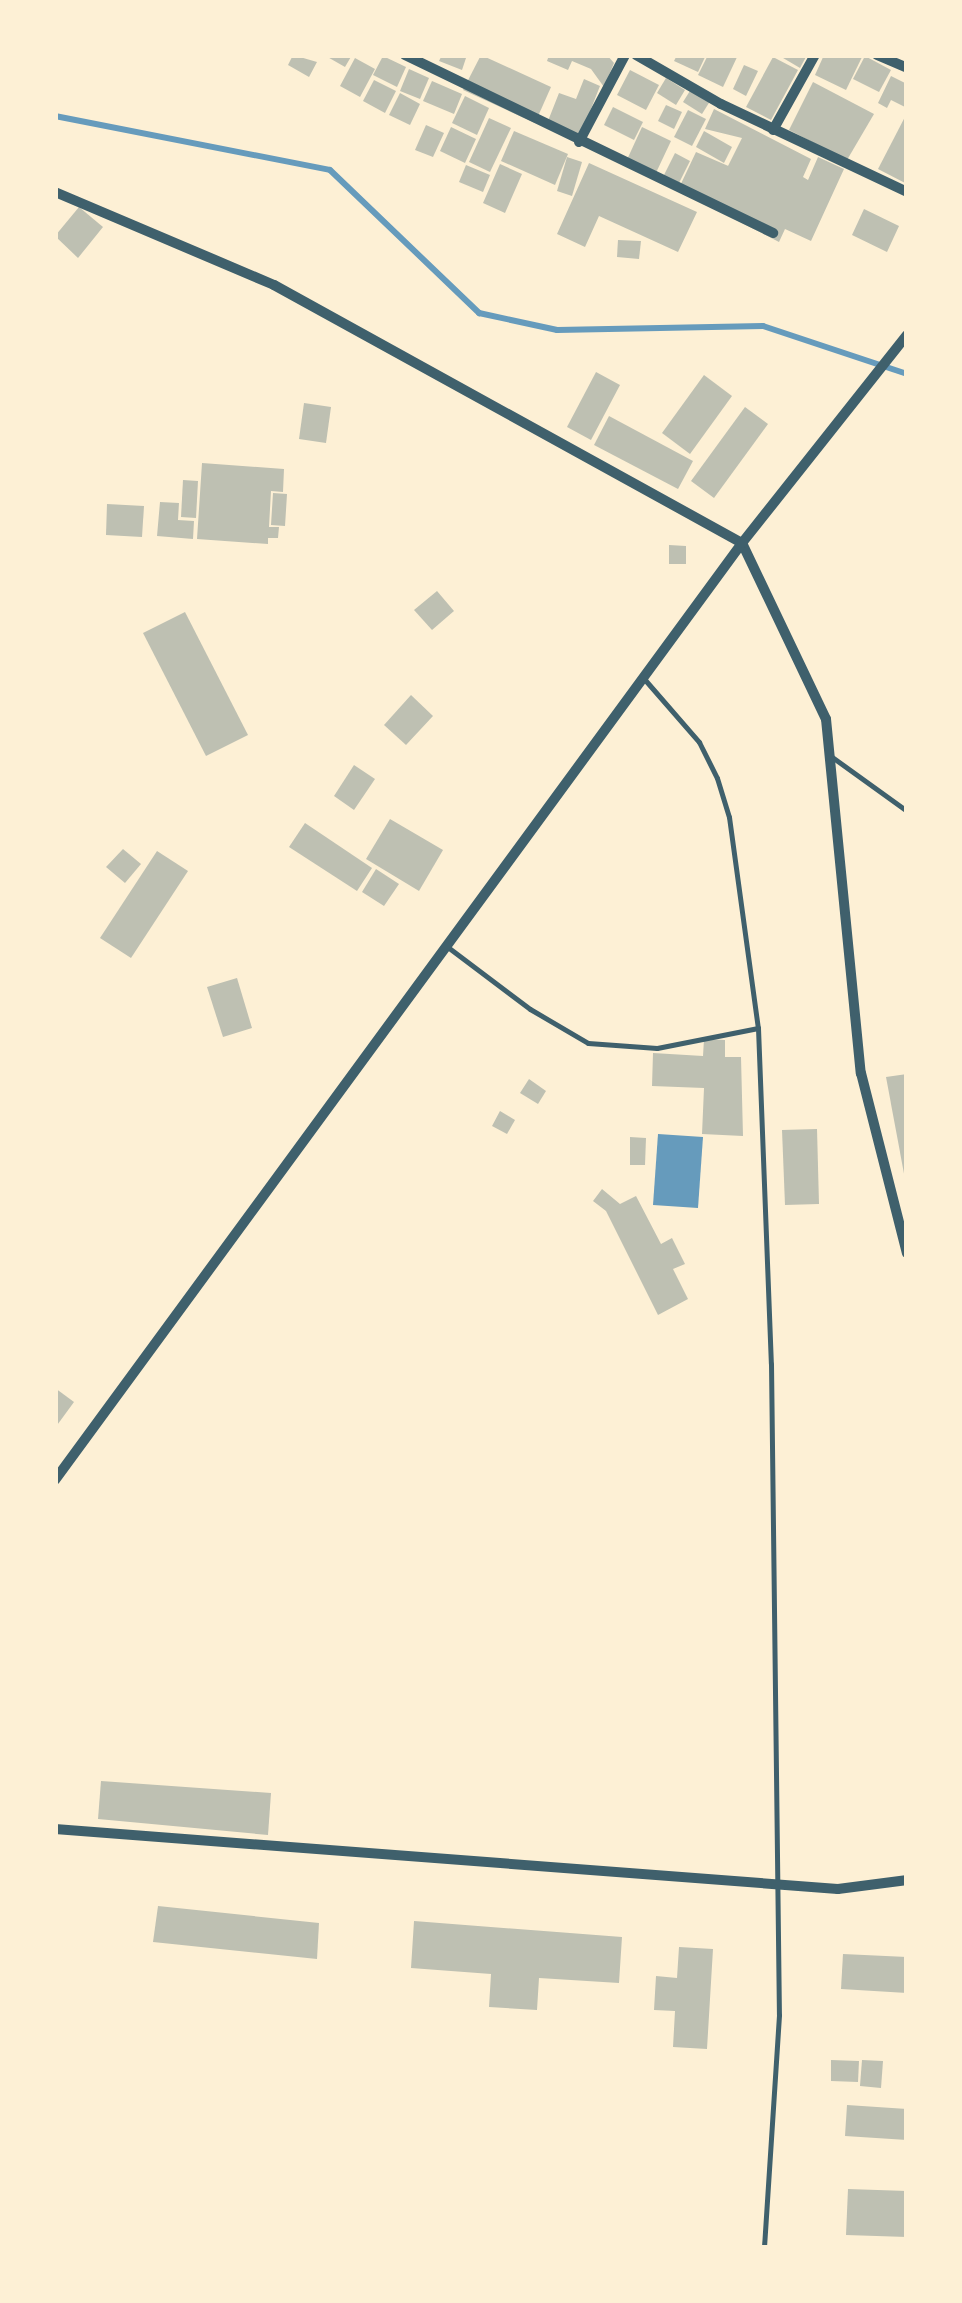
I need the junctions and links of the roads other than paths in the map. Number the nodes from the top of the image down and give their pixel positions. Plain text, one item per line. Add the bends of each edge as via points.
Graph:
1 (405, 55) edge
2 (625, 55) edge
3 (636, 55) edge
4 (816, 55) edge
5 (876, 55) edge
6 (425, 60) edge
7 (907, 68) edge
8 (773, 130) junction
9 (578, 142) junction
10 (55, 192) edge
11 (907, 192) edge
12 (774, 233) dead end
13 (907, 335) edge
14 (742, 543) junction
15 (646, 681) junction
16 (832, 757) junction
17 (907, 811) edge
18 (450, 948) junction
19 (758, 1028) junction
20 (907, 1254) edge
21 (55, 1480) edge
22 (55, 1829) edge
23 (907, 1880) edge
24 (777, 1886) junction
25 (764, 2248) edge

1 - 6 street
2 - 9 street
3 - 8 street
4 - 8 street
5 - 7 street
6 - 9 street
8 - 11 street
9 - 12 street
10 - 14 street via 274,285
13 - 14 street
14 - 15 street
14 - 16 street via 773,617 817,691
15 - 18 street
15 - 19 lane via 699,742 717,778 729,817
16 - 17 lane
16 - 20 street via 861,1073
18 - 19 lane via 530,1010 588,1043 656,1048
18 - 21 street
19 - 24 lane via 771,1364
22 - 24 street
23 - 24 street via 838,1890
24 - 25 lane via 777,2084

